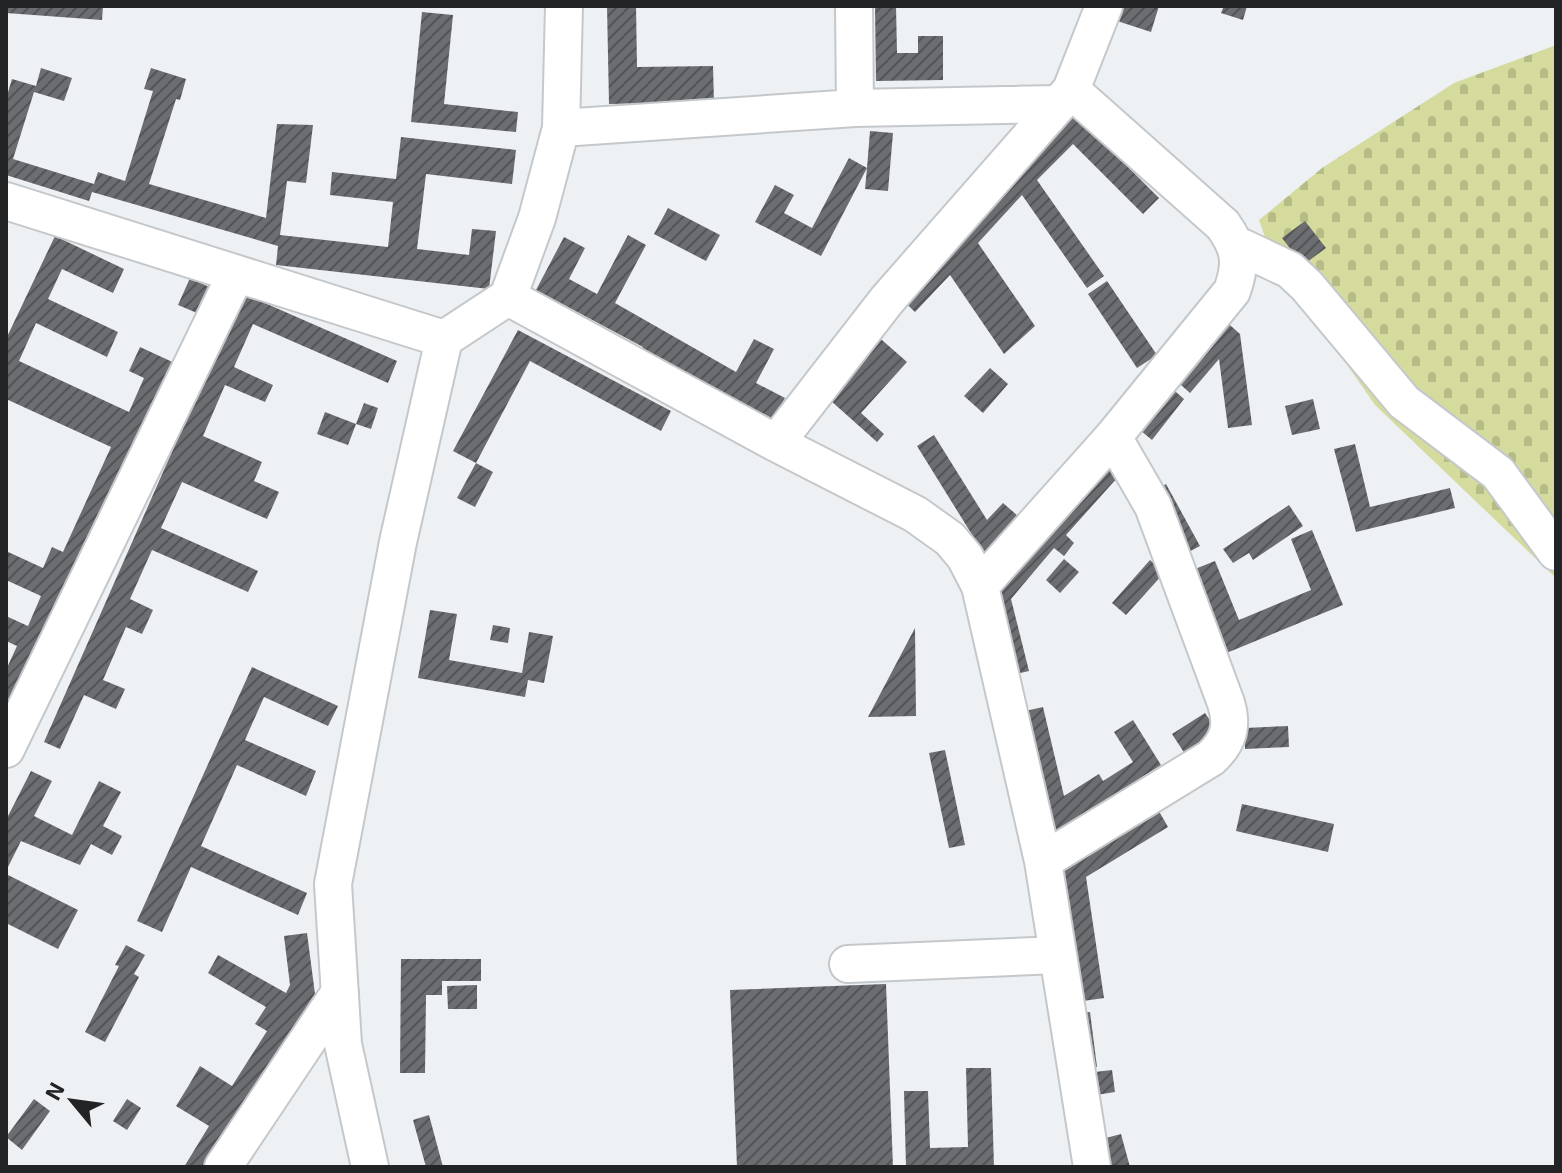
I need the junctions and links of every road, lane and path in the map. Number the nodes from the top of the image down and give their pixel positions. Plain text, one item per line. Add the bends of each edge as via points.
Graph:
1 (564, 6) edge
2 (854, 6) edge
3 (1104, 6) edge
4 (1065, 97) junction
5 (855, 108) junction
6 (561, 128) junction
7 (6, 201) edge
8 (1237, 245) junction
9 (236, 274) junction
10 (508, 297) junction
11 (444, 339) junction
12 (1113, 437) junction
13 (776, 443) junction
14 (1556, 552) edge
15 (980, 586) junction
16 (6, 749) edge
17 (1043, 861) junction
18 (1058, 955) junction
19 (848, 964) dead end
20 (340, 992) junction
21 (223, 1167) edge
22 (370, 1167) edge
23 (1092, 1167) edge

1 - 6 street
2 - 5 street
3 - 4 street
4 - 5 street
4 - 8 street via 1223,225
4 - 13 street via 887,300
5 - 6 street
6 - 10 street via 537,218
7 - 9 street
8 - 12 street via 1240,267 1232,291
8 - 14 street via 1290,270 1307,286 1404,402 1498,473
9 - 11 street
9 - 16 street
10 - 11 street
10 - 13 street
11 - 20 street via 398,542 333,884
12 - 15 street
12 - 17 street via 1153,506 1226,703 1228,736 1211,758
13 - 15 street via 915,514 950,539
15 - 17 street
17 - 18 street
18 - 19 street
18 - 23 street
20 - 21 street
20 - 22 street via 343,1044

